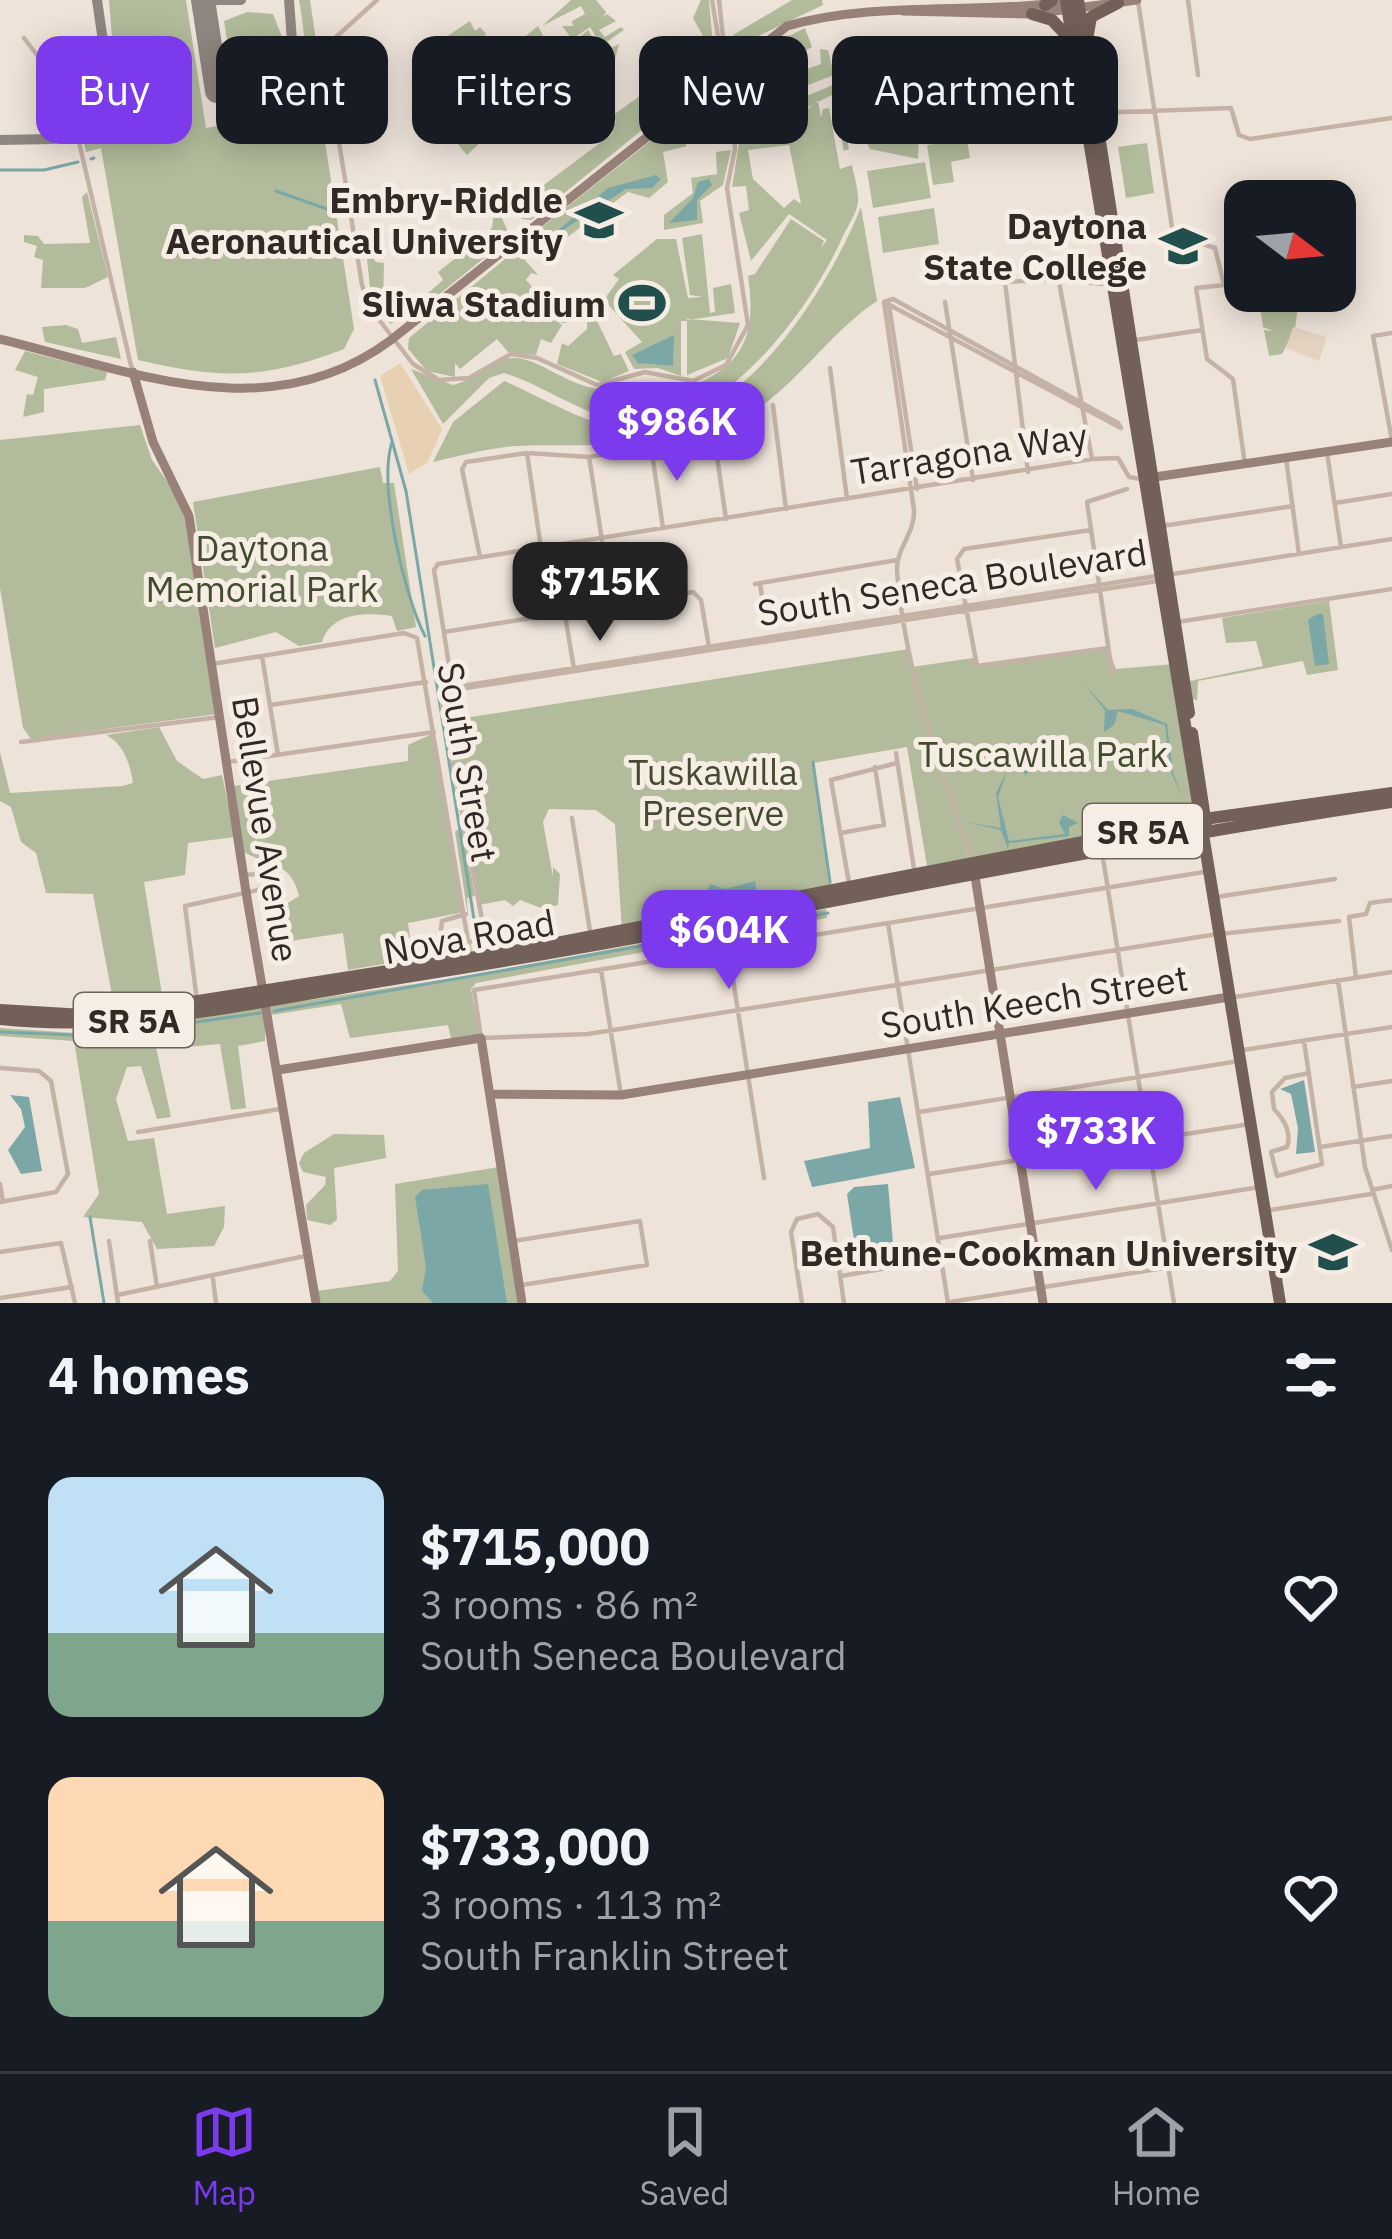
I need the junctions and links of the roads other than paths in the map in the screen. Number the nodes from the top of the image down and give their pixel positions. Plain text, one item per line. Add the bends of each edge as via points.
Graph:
1 (377, 0) edge
2 (716, 0) edge
3 (1137, 0) edge
4 (1188, 0) edge
5 (1118, 3) junction
6 (1065, 4) edge
7 (720, 36) edge
8 (773, 36) edge
9 (1067, 36) edge
10 (1071, 36) edge
11 (1074, 36) edge
12 (1088, 36) edge
13 (23, 38) dead end
14 (1198, 75) dead end
15 (1154, 112) junction
16 (1118, 113) edge
17 (1392, 118) edge
18 (639, 141) edge
19 (734, 144) edge
20 (1091, 144) edge
21 (1101, 144) edge
22 (1096, 173) junction
23 (1111, 214) junction
24 (1059, 280) junction
25 (1114, 286) junction
26 (945, 302) dead end
27 (1202, 330) junction
28 (1392, 333) edge
29 (950, 335) junction
30 (0, 339) edge
31 (393, 339) junction
32 (1132, 340) junction
33 (1125, 356) junction
34 (830, 368) dead end
35 (1015, 370) junction
36 (133, 372) junction
37 (1078, 404) junction
38 (772, 405) dead end
39 (1143, 409) junction
40 (742, 425) dead end
41 (714, 435) junction
42 (1392, 442) edge
43 (651, 446) junction
44 (1327, 452) junction
45 (527, 453) junction
46 (589, 457) junction
47 (1286, 458) junction
48 (1092, 459) junction
49 (1245, 465) junction
50 (1028, 472) junction
51 (1149, 478) junction
52 (973, 480) junction
53 (914, 489) junction
54 (1127, 489) dead end
55 (1392, 494) edge
56 (848, 499) junction
57 (1335, 503) junction
58 (1293, 506) junction
59 (787, 509) junction
60 (726, 519) junction
61 (1162, 526) junction
62 (663, 528) junction
63 (1090, 530) junction
64 (1392, 539) edge
65 (602, 540) junction
66 (1341, 547) junction
67 (541, 548) junction
68 (1299, 554) junction
69 (479, 557) junction
70 (897, 560) junction
71 (1163, 577) junction
72 (1099, 588) junction
73 (1392, 589) edge
74 (762, 597) dead end
75 (964, 609) junction
76 (564, 612) junction
77 (905, 619) junction
78 (1177, 622) junction
79 (443, 632) junction
80 (1171, 647) junction
81 (1108, 648) junction
82 (710, 650) junction
83 (262, 656) junction
84 (212, 664) junction
85 (574, 671) junction
86 (1112, 672) dead end
87 (426, 682) junction
88 (453, 690) junction
89 (269, 705) junction
90 (1188, 707) junction
91 (220, 717) junction
92 (434, 732) junction
93 (21, 742) dead end
94 (896, 753) dead end
95 (278, 755) junction
96 (228, 762) junction
97 (897, 763) junction
98 (875, 767) junction
99 (1392, 793) edge
100 (1373, 800) junction
101 (1392, 802) edge
102 (1313, 804) junction
103 (1302, 815) junction
104 (572, 818) dead end
105 (1202, 824) junction
106 (840, 834) junction
107 (1101, 848) junction
108 (974, 868) junction
109 (1209, 871) junction
110 (243, 875) junction
111 (915, 875) junction
112 (1335, 879) dead end
113 (1108, 887) junction
114 (246, 892) junction
115 (851, 892) junction
116 (1214, 897) junction
117 (1392, 900) edge
118 (980, 907) junction
119 (466, 914) junction
120 (888, 921) junction
121 (1339, 921) dead end
122 (441, 931) dead end
123 (1220, 937) junction
124 (470, 942) junction
125 (585, 942) junction
126 (728, 947) junction
127 (1118, 950) junction
128 (471, 962) junction
129 (601, 968) junction
130 (990, 971) junction
131 (1392, 972) edge
132 (1357, 977) junction
133 (1338, 980) junction
134 (897, 986) junction
135 (265, 995) junction
136 (1229, 998) junction
137 (197, 1001) junction
138 (0, 1010) edge
139 (738, 1011) junction
140 (1128, 1014) junction
141 (0, 1019) edge
142 (64, 1019) junction
143 (1392, 1028) edge
144 (611, 1031) junction
145 (1000, 1034) junction
146 (1346, 1034) junction
147 (481, 1038) junction
148 (1304, 1041) junction
149 (907, 1048) junction
150 (1239, 1056) junction
151 (0, 1068) edge
152 (278, 1070) junction
153 (1309, 1072) junction
154 (748, 1074) junction
155 (1138, 1077) junction
156 (1392, 1081) edge
157 (1353, 1087) junction
158 (490, 1094) junction
159 (621, 1095) junction
160 (1010, 1097) junction
161 (285, 1108) junction
162 (917, 1112) junction
163 (1250, 1124) junction
164 (138, 1132) dead end
165 (1392, 1136) edge
166 (1148, 1140) junction
167 (1360, 1140) junction
168 (1320, 1147) junction
169 (1021, 1161) junction
170 (928, 1174) junction
171 (764, 1178) dead end
172 (0, 1184) edge
173 (1392, 1186) edge
174 (1260, 1187) junction
175 (1373, 1192) junction
176 (2, 1202) edge
177 (1158, 1203) junction
178 (1264, 1210) junction
179 (1030, 1223) junction
180 (1388, 1225) edge
181 (938, 1239) junction
182 (109, 1241) dead end
183 (150, 1241) dead end
184 (512, 1241) junction
185 (1392, 1250) edge
186 (1270, 1251) junction
187 (0, 1252) edge
188 (310, 1255) junction
189 (1168, 1266) junction
190 (898, 1267) dead end
191 (841, 1276) junction
192 (213, 1278) junction
193 (520, 1286) junction
194 (72, 1287) junction
195 (157, 1287) junction
196 (1041, 1287) junction
197 (0, 1298) edge
198 (118, 1299) edge
199 (985, 1300) edge
200 (75, 1303) edge
201 (216, 1303) edge
202 (316, 1303) edge
203 (522, 1303) edge
204 (802, 1303) edge
205 (844, 1303) edge
206 (947, 1303) edge
207 (1043, 1303) edge
208 (1174, 1303) edge
209 (1280, 1303) edge

1 - 31 street via 335,38 328,79 364,293
2 - 7 street
3 - 5 street
3 - 15 street
4 - 14 street
5 - 6 street
5 - 12 main road via 1096,12
6 - 8 street via 850,9
6 - 9 main road via 1058,23
6 - 10 main road
6 - 11 main road
13 - 36 street via 72,112
15 - 16 street
15 - 17 street via 1231,108 1245,139
15 - 27 street via 1173,234 1214,248 1220,258 1224,284 1196,288
18 - 31 street
19 - 31 street via 727,187 748,325 726,365 693,381 645,372 597,386 516,354 445,381 418,370
20 - 22 main road
21 - 23 main road
22 - 23 main road
22 - 25 main road
23 - 32 main road
24 - 25 street
24 - 35 street via 1006,280
24 - 37 street
25 - 32 main road
25 - 33 main road
26 - 29 street
27 - 32 street
27 - 49 street via 1210,366 1233,379
28 - 42 street via 1373,336
29 - 35 street
29 - 52 street
29 - 53 street via 887,302
30 - 36 street
31 - 36 street via 342,370 268,390 207,391
32 - 39 main road
33 - 39 main road
33 - 51 main road
34 - 56 street
35 - 37 street
35 - 50 street
36 - 84 street, Bellevue Avenue via 153,442 189,516
37 - 37 street via 1121,428
37 - 48 street
38 - 59 street
39 - 51 main road
40 - 41 street
41 - 43 street
41 - 60 street
42 - 44 street
43 - 46 street
43 - 62 street
44 - 47 street
44 - 57 street
45 - 46 street
45 - 67 street
45 - 69 street via 463,464
46 - 65 street
47 - 49 street
47 - 58 street
48 - 50 street, Tarragona Way
48 - 51 street, Tarragona Way via 1118,458 1129,477
49 - 51 street
50 - 52 street, Tarragona Way
51 - 61 main road
51 - 71 main road
52 - 53 street, Tarragona Way
53 - 56 street, Tarragona Way
53 - 70 street via 914,529
54 - 63 street via 1088,500
55 - 57 street
56 - 59 street, Tarragona Way
57 - 66 street
58 - 61 street
58 - 68 street
59 - 60 street, Tarragona Way
60 - 62 street, Tarragona Way
61 - 71 main road
62 - 65 street, Tarragona Way
63 - 72 street
63 - 75 street via 961,551
64 - 66 street, South Seneca Boulevard
65 - 67 street, Tarragona Way
66 - 68 street, South Seneca Boulevard
67 - 69 street, Tarragona Way
68 - 71 street, South Seneca Boulevard
69 - 79 street, Tarragona Way via 435,567
70 - 74 street via 758,583
70 - 77 street
71 - 72 street, South Seneca Boulevard
71 - 78 main road
71 - 80 main road
72 - 75 street, South Seneca Boulevard
72 - 81 street
73 - 78 street
75 - 77 street, South Seneca Boulevard
75 - 81 street via 979,667
76 - 79 street
76 - 82 street via 700,595
76 - 85 street
77 - 82 street, South Seneca Boulevard
77 - 108 street via 919,708
78 - 90 main road
79 - 88 street
80 - 90 main road
80 - 105 main road
81 - 86 street
82 - 85 street, South Seneca Boulevard
83 - 84 street
83 - 87 street, South Street via 404,633 416,638
83 - 89 street
84 - 91 street, Bellevue Avenue
85 - 88 street, South Seneca Boulevard
87 - 89 street
87 - 92 street, South Street
88 - 124 street via 442,704 484,930
89 - 95 street
90 - 105 main road
91 - 93 street
91 - 96 street, Bellevue Avenue
92 - 95 street
92 - 119 street, South Street
94 - 97 street
95 - 96 street
96 - 110 street, Bellevue Avenue
97 - 98 street
97 - 111 street
98 - 106 street via 832,777
98 - 106 street via 884,825
99 - 100 main road, SR 5A
100 - 101 main road, SR 5A
100 - 102 main road, SR 5A
100 - 103 main road, SR 5A
102 - 103 main road
102 - 105 main road, SR 5A
103 - 105 main road, SR 5A
104 - 125 street
105 - 107 main road, SR 5A
105 - 108 main road, SR 5A
105 - 109 main road
106 - 115 street
107 - 108 main road, SR 5A
107 - 113 street
108 - 111 main road, SR 5A
108 - 115 main road, SR 5A
108 - 118 street
109 - 113 street
109 - 116 main road
110 - 114 street, Bellevue Avenue
110 - 114 street via 265,880
111 - 115 main road, SR 5A
112 - 116 street
113 - 118 street
113 - 127 street
114 - 135 street, Bellevue Avenue
114 - 137 street via 184,906
115 - 125 main road, Nova Road / SR 5A
116 - 123 main road
117 - 132 street via 1349,917
118 - 120 street
118 - 130 street
119 - 122 street via 442,921
119 - 124 street, South Street
120 - 126 street
120 - 134 street
121 - 123 street
123 - 127 street
123 - 136 main road
124 - 128 street, South Street
125 - 128 main road, Nova Road / SR 5A
126 - 129 street
126 - 139 street
127 - 130 street
127 - 140 street
128 - 135 main road, Nova Road / SR 5A
129 - 144 street
129 - 147 street via 474,990
130 - 134 street
130 - 145 street
131 - 132 street
132 - 133 street
133 - 136 street
133 - 146 street
134 - 139 street
134 - 149 street
135 - 137 main road, SR 5A
135 - 142 main road, SR 5A via 132,1020
135 - 152 street, Bellevue Avenue
136 - 140 street, South Keech Street
136 - 150 main road
137 - 142 main road, SR 5A
138 - 142 main road, SR 5A
139 - 144 street
139 - 154 street
140 - 145 street, South Keech Street
140 - 155 street
141 - 142 main road, SR 5A
143 - 146 street
144 - 147 street
144 - 159 street
145 - 149 street, South Keech Street
145 - 160 street
146 - 148 street
146 - 157 street
147 - 152 street
147 - 158 street
148 - 150 street
148 - 153 street
149 - 154 street, South Keech Street
149 - 162 street
150 - 155 street
150 - 163 main road
151 - 176 street via 39,1071 51,1081 68,1174 56,1192
152 - 161 street, Bellevue Avenue
153 - 168 street
153 - 168 street via 1278,1082 1272,1103 1288,1140 1271,1152 1275,1174 1322,1167
154 - 159 street, South Keech Street
154 - 171 street
155 - 160 street
155 - 166 street
156 - 157 street
157 - 167 street
158 - 159 street, South Keech Street
158 - 184 street
160 - 162 street
160 - 169 street
161 - 164 street
161 - 188 street, Bellevue Avenue
162 - 170 street
163 - 166 street
163 - 174 main road
165 - 167 street
166 - 169 street
166 - 177 street
167 - 168 street
167 - 175 street
169 - 170 street
169 - 179 street
170 - 181 street
172 - 176 street
173 - 175 street
174 - 177 street
174 - 178 main road
175 - 178 street
175 - 180 street
177 - 179 street
177 - 189 street
178 - 186 main road
179 - 181 street
179 - 196 street
180 - 185 street
181 - 206 street
182 - 198 street
183 - 195 street
184 - 193 street
184 - 193 street via 640,1221 647,1264
186 - 189 street
186 - 209 main road
187 - 194 street via 59,1242
188 - 192 street
188 - 202 street, Bellevue Avenue
189 - 196 street
189 - 208 street
190 - 191 street
191 - 204 street via 830,1220 797,1219 791,1232
191 - 205 street
192 - 195 street
192 - 201 street
193 - 203 street
194 - 197 street
194 - 200 street
195 - 198 street
196 - 199 street
196 - 207 street
199 - 206 street

